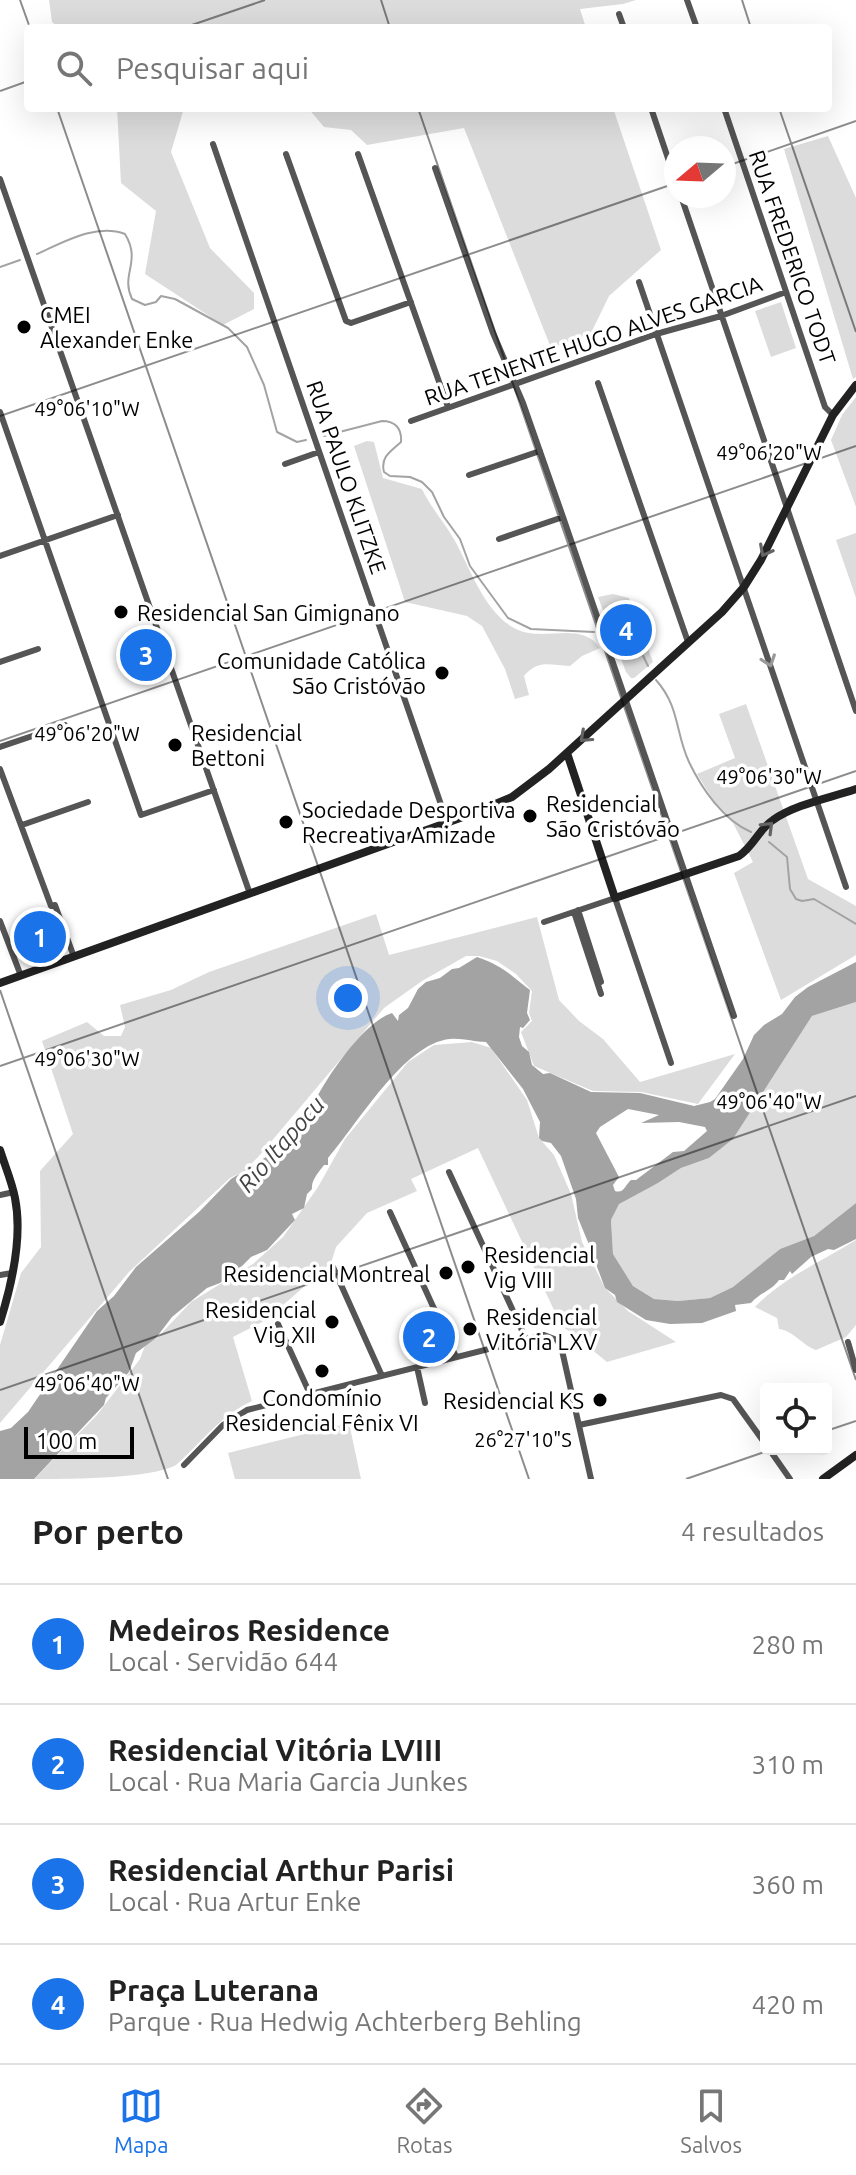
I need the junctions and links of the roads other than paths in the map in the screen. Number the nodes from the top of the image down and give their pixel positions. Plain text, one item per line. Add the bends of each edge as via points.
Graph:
1 (687, 0) edge
2 (619, 14) dead end
3 (623, 24) edge
4 (696, 24) edge
5 (654, 112) edge
6 (725, 112) edge
7 (213, 144) dead end
8 (664, 144) edge
9 (286, 154) dead end
10 (358, 154) dead end
11 (435, 168) dead end
12 (0, 179) edge
13 (4, 203) edge
14 (685, 208) edge
15 (639, 282) dead end
16 (786, 292) junction
17 (411, 302) junction
18 (721, 316) junction
19 (656, 334) junction
20 (598, 383) dead end
21 (515, 385) junction
22 (856, 385) edge
23 (448, 407) junction
24 (0, 412) edge
25 (833, 415) junction
26 (411, 421) dead end
27 (540, 451) junction
28 (319, 452) junction
29 (285, 464) dead end
30 (469, 475) dead end
31 (786, 510) junction
32 (118, 515) junction
33 (563, 517) junction
34 (499, 539) dead end
35 (45, 541) junction
36 (0, 556) edge
37 (744, 587) junction
38 (688, 642) junction
39 (38, 649) dead end
40 (0, 662) edge
41 (627, 699) junction
42 (856, 711) edge
43 (65, 725) dead end
44 (0, 747) edge
45 (567, 753) junction
46 (0, 769) edge
47 (856, 789) edge
48 (214, 790) junction
49 (88, 802) dead end
50 (817, 803) junction
51 (447, 822) junction
52 (22, 825) junction
53 (686, 874) junction
54 (846, 887) dead end
55 (250, 894) junction
56 (615, 898) junction
57 (576, 911) junction
58 (0, 921) edge
59 (544, 922) dead end
60 (74, 957) junction
61 (21, 976) junction
62 (0, 983) edge
63 (603, 994) dead end
64 (734, 1016) dead end
65 (671, 1063) dead end
66 (0, 1150) edge
67 (449, 1172) dead end
68 (13, 1190) junction
69 (0, 1193) edge
70 (390, 1212) dead end
71 (333, 1267) dead end
72 (12, 1273) junction
73 (0, 1275) edge
74 (0, 1322) edge
75 (278, 1324) dead end
76 (526, 1339) junction
77 (848, 1342) dead end
78 (456, 1357) junction
79 (417, 1367) junction
80 (856, 1370) edge
81 (382, 1376) junction
82 (310, 1394) junction
83 (425, 1403) dead end
84 (579, 1425) junction
85 (760, 1436) edge
86 (774, 1455) edge
87 (856, 1455) edge
88 (184, 1465) dead end
89 (826, 1478) edge
90 (591, 1479) edge
91 (790, 1479) edge

1 - 4 street
2 - 3 street
5 - 8 street
6 - 16 street, RUA FREDERICO TODT
7 - 28 street, RUA PAULO KLITZKE
9 - 17 street via 346,321
10 - 17 street
11 - 21 street
12 - 13 street
13 - 32 street
14 - 18 street
15 - 19 street
16 - 18 street, RUA TENENTE HUGO ALVES GARCIA
16 - 25 street, RUA FREDERICO TODT via 825,407
17 - 23 street
18 - 19 street, RUA TENENTE HUGO ALVES GARCIA
18 - 31 street
19 - 21 street, RUA TENENTE HUGO ALVES GARCIA
19 - 37 street
20 - 38 street
21 - 23 street, RUA TENENTE HUGO ALVES GARCIA
21 - 27 street
22 - 25 main road
23 - 26 street, RUA TENENTE HUGO ALVES GARCIA
24 - 35 street
25 - 31 main road
27 - 30 street
27 - 33 street
28 - 29 street
28 - 51 street, RUA PAULO KLITZKE
31 -> 37 main road
31 - 42 street
32 - 35 street
32 - 48 street
33 - 34 street
33 - 41 street
35 - 36 street
35 - 48 street via 141,815
37 - 38 main road
37 -> 50 street
38 - 41 main road
39 - 40 street
41 -> 45 main road
41 - 53 street
43 - 44 street
45 - 51 main road via 512,797
45 - 56 main road
46 - 52 street
47 - 50 main road
48 - 55 street
49 - 52 street
53 -> 50 main road via 739,856 774,819
50 - 54 street
51 - 55 main road
52 - 60 street
53 - 56 main road
53 - 64 street
55 - 60 main road
56 - 57 street
56 - 65 street
57 - 59 street
57 - 63 street
58 - 61 street
60 - 61 main road
61 - 62 main road
66 - 68 main road
67 - 76 street
68 - 69 street
68 - 72 main road
70 - 78 street
71 - 81 street
72 - 73 street
72 - 74 main road
75 - 82 street
76 - 78 street
76 - 84 street via 544,1335 561,1346
77 - 80 street
78 - 79 street
79 - 81 street
79 - 83 street
81 - 82 street
82 - 88 street via 237,1415
84 - 85 street via 721,1395 733,1399
84 - 90 street
86 - 91 street
87 - 89 main road

